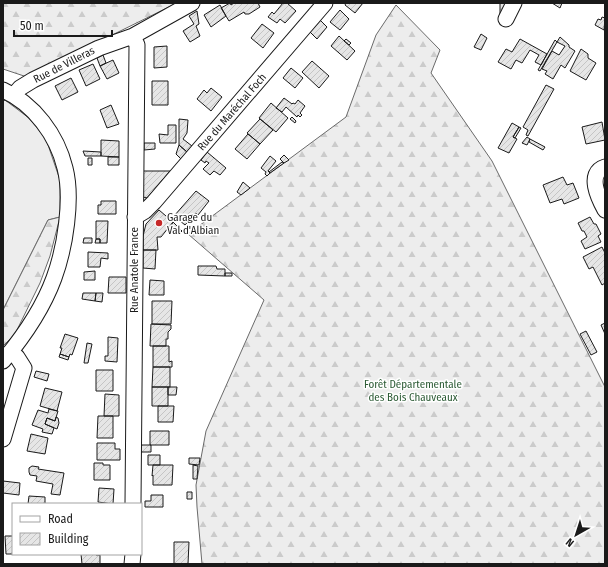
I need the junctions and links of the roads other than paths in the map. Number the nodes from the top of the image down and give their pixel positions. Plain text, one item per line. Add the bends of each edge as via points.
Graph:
1 (192, 3) edge
2 (325, 3) edge
3 (514, 3) edge
4 (506, 19) dead end
5 (133, 36) junction
6 (9, 92) edge
7 (605, 167) edge
8 (605, 210) edge
9 (134, 217) junction
10 (7, 356) edge
11 (3, 439) edge
12 (133, 503) edge

1 - 5 street, Rue de Villeras
2 - 9 street, Rue du Maréchal Foch via 154,202
3 - 4 street
5 - 6 street, Rue de Villeras via 99,48
5 - 9 street, Rue Anatole France via 137,45
6 - 10 street via 28,106 46,125 59,149 68,187 63,247 54,278 26,331
7 - 8 street via 596,175 595,186
9 - 12 street, Rue Anatole France
10 - 11 street via 17,357 24,368

